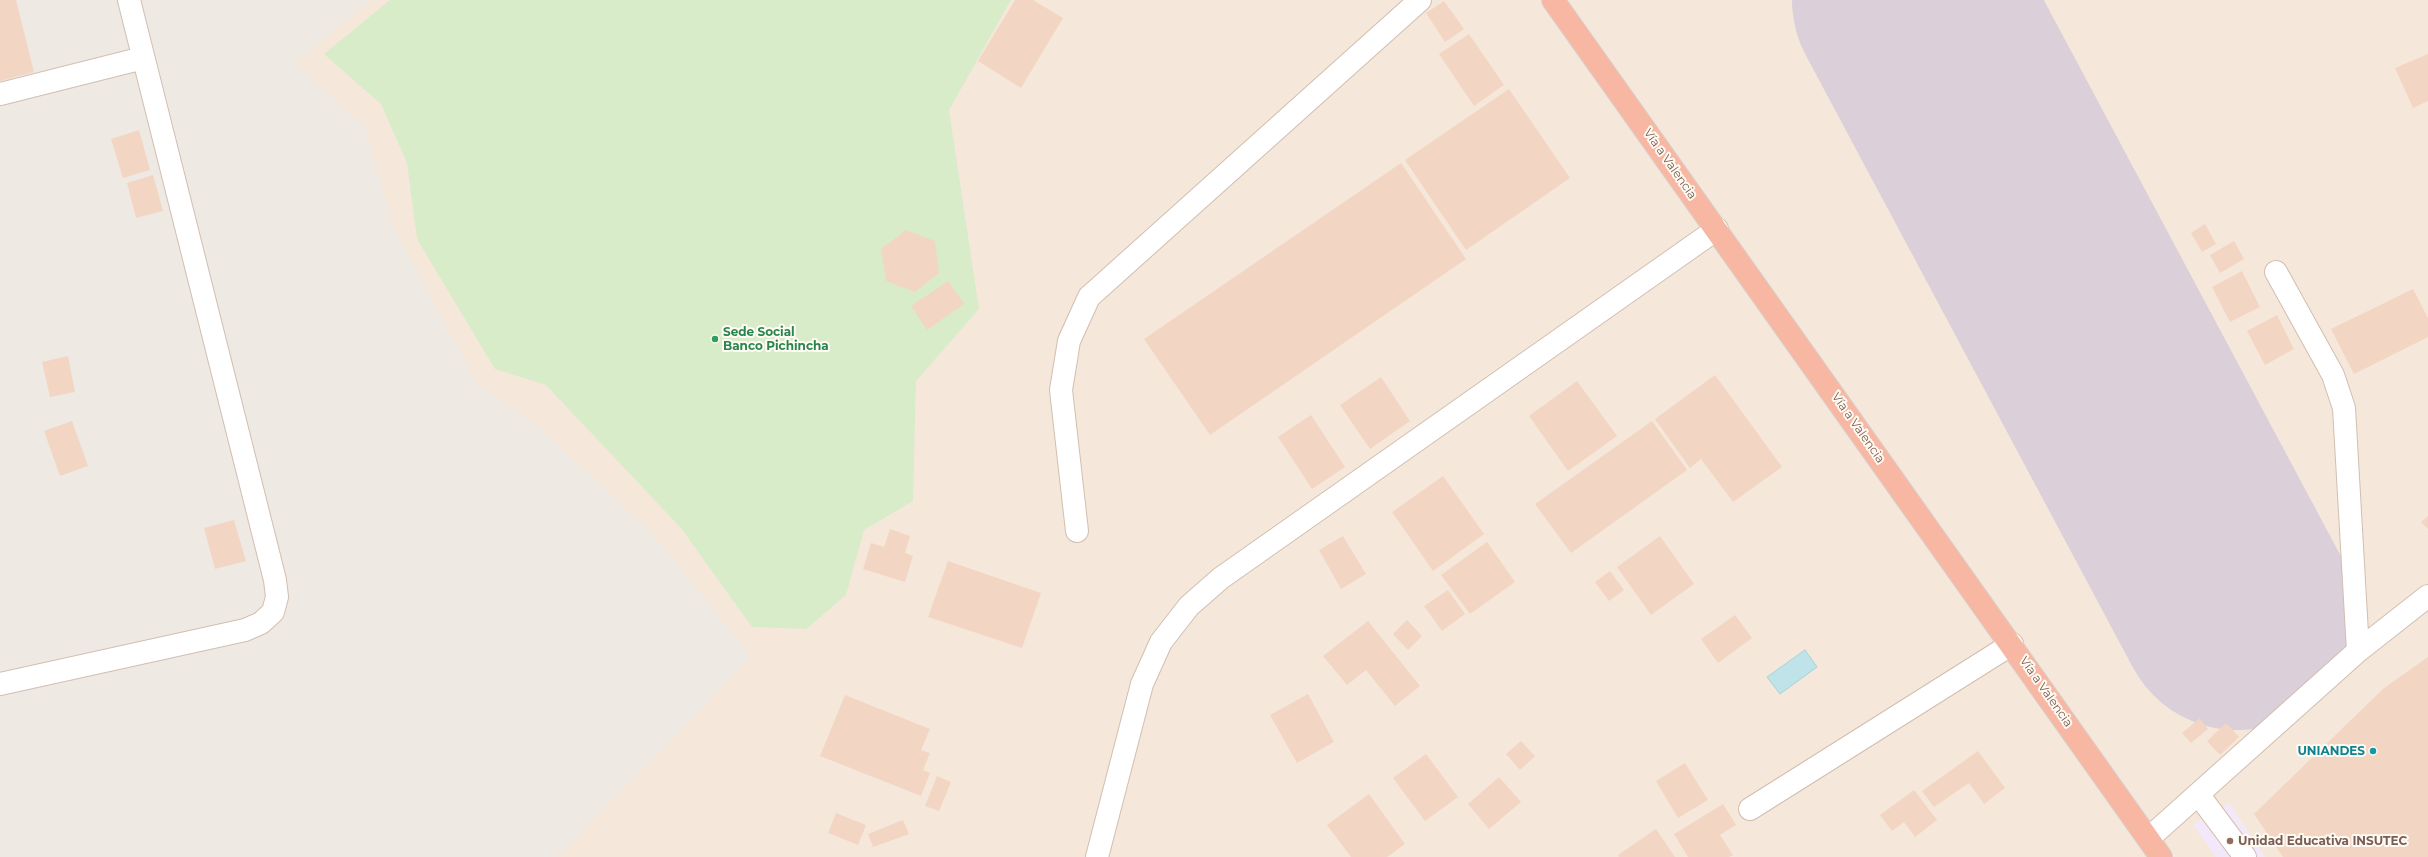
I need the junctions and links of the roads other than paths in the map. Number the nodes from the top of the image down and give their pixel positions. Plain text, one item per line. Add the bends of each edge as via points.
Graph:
1 (129, 0) edge
2 (1420, 0) edge
3 (1553, 0) edge
4 (143, 58) junction
5 (0, 94) edge
6 (1717, 229) junction
7 (2276, 272) dead end
8 (1077, 531) dead end
9 (2428, 596) edge
10 (2012, 644) junction
11 (2358, 651) junction
12 (0, 684) edge
13 (2198, 794) junction
14 (1750, 810) dead end
15 (2149, 838) junction
16 (1097, 857) edge
17 (2162, 857) edge
18 (2245, 857) edge

1 - 4 street
2 - 8 street via 1089,297 1068,341 1062,390
3 - 6 highway, Vía a Valencia
4 - 5 street
4 - 12 street via 277,597 273,612 261,623 245,630
6 - 10 highway, Vía a Valencia
6 - 16 street via 1221,578 1189,606 1161,642 1142,684
7 - 11 street via 2333,375 2344,408
9 - 11 street
10 - 14 street
10 - 15 highway, Vía a Valencia
11 - 13 street
13 - 15 street
13 - 18 street
15 - 17 highway, Vía a Valencia

